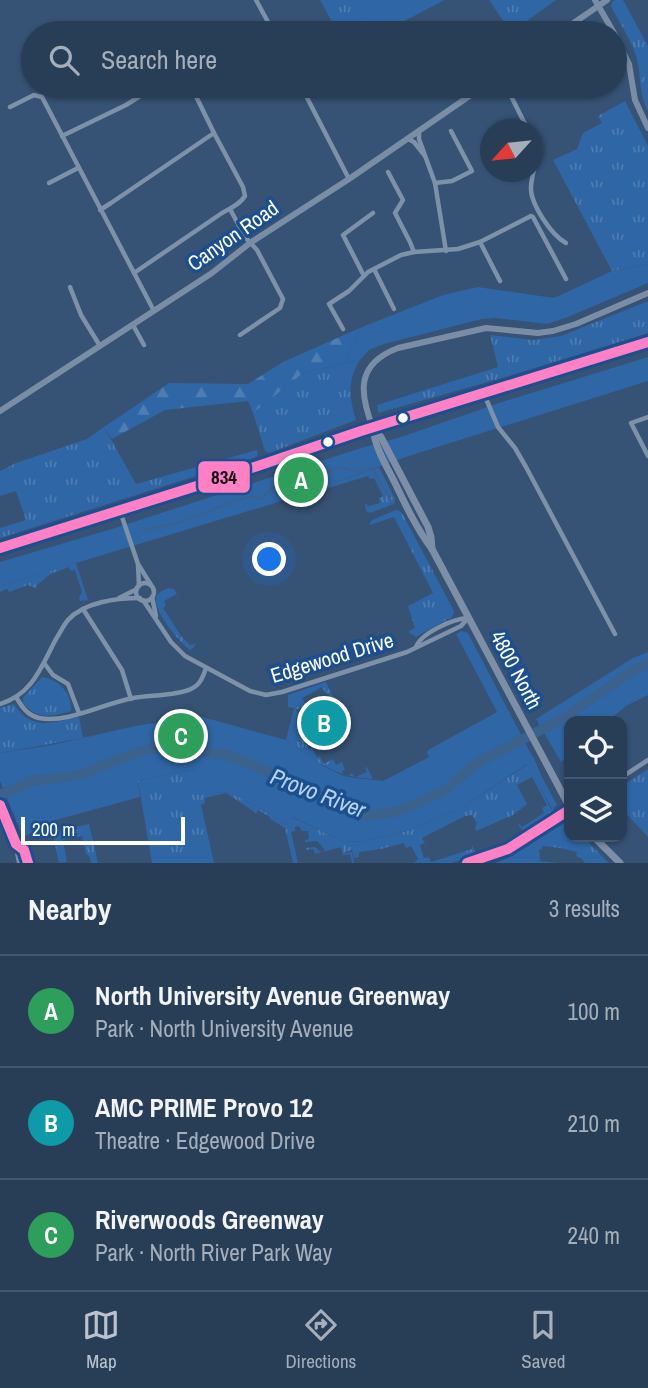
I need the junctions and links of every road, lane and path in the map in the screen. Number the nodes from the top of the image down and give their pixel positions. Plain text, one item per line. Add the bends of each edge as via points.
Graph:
1 (256, 0) edge
2 (607, 0) edge
3 (596, 3) edge
4 (267, 21) edge
5 (574, 21) edge
6 (606, 21) edge
7 (627, 60) edge
8 (27, 98) edge
9 (43, 98) edge
10 (137, 98) edge
11 (197, 98) edge
12 (307, 98) edge
13 (467, 98) edge
14 (512, 98) edge
15 (10, 107) dead end
16 (522, 119) edge
17 (648, 128) edge
18 (419, 131) junction
19 (451, 131) dead end
20 (214, 133) junction
21 (62, 136) junction
22 (408, 139) junction
23 (426, 157) junction
24 (78, 168) junction
25 (388, 173) dead end
26 (349, 179) junction
27 (532, 182) edge
28 (49, 183) dead end
29 (435, 183) junction
30 (230, 209) junction
31 (100, 210) junction
32 (373, 213) dead end
33 (480, 242) junction
34 (250, 243) junction
35 (566, 243) dead end
36 (446, 251) junction
37 (414, 252) junction
38 (374, 269) junction
39 (134, 273) junction
40 (364, 276) junction
41 (566, 279) dead end
42 (500, 281) dead end
43 (70, 287) dead end
44 (648, 293) edge
45 (394, 309) dead end
46 (154, 312) junction
47 (133, 325) junction
48 (343, 329) dead end
49 (240, 335) dead end
50 (648, 342) edge
51 (144, 345) dead end
52 (100, 346) junction
53 (484, 393) junction
54 (0, 411) edge
55 (648, 417) edge
56 (373, 428) junction
57 (648, 456) edge
58 (119, 510) junction
59 (0, 548) edge
60 (138, 564) junction
61 (151, 585) junction
62 (138, 588) junction
63 (152, 597) junction
64 (118, 599) junction
65 (141, 599) junction
66 (83, 609) junction
67 (469, 618) junction
68 (157, 620) junction
69 (615, 634) dead end
70 (44, 662) junction
71 (206, 668) junction
72 (52, 675) junction
73 (36, 676) junction
74 (16, 697) junction
75 (131, 699) junction
76 (0, 704) edge
77 (79, 713) junction
78 (648, 760) edge
79 (627, 774) edge
80 (564, 798) edge
81 (1, 807) edge
82 (564, 811) edge
83 (599, 842) edge
84 (16, 844) junction
85 (20, 863) edge
86 (28, 863) edge
87 (467, 863) edge
88 (620, 863) edge

1 - 4 street
2 - 3 main road
3 - 5 main road
3 - 6 main road
7 - 17 main road via 635,100
8 - 15 street
9 - 21 street
10 - 21 street
11 - 20 street
12 - 26 street
13 - 18 main road, Canyon Road
14 - 16 street
18 - 22 main road, Canyon Road
18 - 23 street
19 - 29 street via 472,171
20 - 30 street via 245,196
20 - 31 street
21 - 24 street
22 - 23 street
22 - 26 main road, Canyon Road
23 - 29 street
24 - 28 street
24 - 31 street
25 - 37 street via 402,200 395,213
26 - 34 main road, Canyon Road
27 - 35 street via 533,196 549,228
29 - 36 street
30 - 34 street
30 - 39 street
31 - 39 street
32 - 40 street via 343,235
33 - 36 street
33 - 41 street via 533,217
33 - 42 street
34 - 46 main road, Canyon Road
34 - 49 street via 283,299 280,308
36 - 37 street
37 - 38 street
38 - 40 street
38 - 45 street
39 - 46 street
40 - 48 street via 329,304
43 - 52 street via 80,315
44 - 56 main road via 553,331 486,328 384,354 363,384
46 - 47 main road, Canyon Road
47 - 51 street
47 - 52 main road, Canyon Road
50 - 53 highway
52 - 54 main road, Canyon Road
53 - 56 highway
53 - 69 street via 498,428 526,467
55 - 57 street via 631,423
56 - 58 highway
56 - 67 main road, 4800 North via 377,449
58 - 59 highway
58 - 60 street
60 - 61 street
60 - 62 street
61 - 62 street via 144,583
61 - 63 street
62 - 64 street
62 - 65 street
63 - 65 street
63 - 68 street, Edgewood Drive
64 - 65 street
64 - 66 street
65 - 68 street, Edgewood Drive
66 - 70 street via 66,622
66 - 75 street via 121,670
67 - 71 street, Edgewood Drive via 407,652 271,695 250,691
67 - 80 main road, 4800 North
68 - 71 street, Edgewood Drive via 175,647
70 - 72 street
70 - 73 street
71 - 75 street via 197,686 188,691
72 - 73 street
72 - 77 street via 68,684
73 - 74 street
74 - 76 street
74 - 77 street via 24,710 42,719
75 - 77 street
78 - 79 street
81 - 84 main road
82 - 87 main road via 508,849
83 - 88 main road
84 - 85 main road
84 - 86 main road via 24,850

